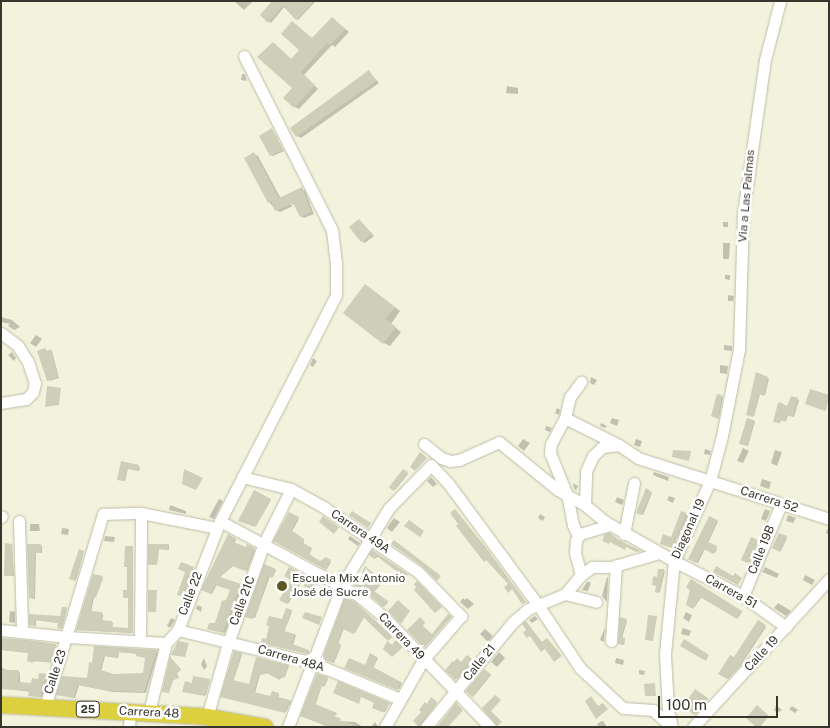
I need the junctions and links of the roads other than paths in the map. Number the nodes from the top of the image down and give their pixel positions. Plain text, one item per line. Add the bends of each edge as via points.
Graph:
1 (780, 1) edge
2 (244, 56) dead end
3 (1, 333) edge
4 (581, 382) dead end
5 (730, 393) joint
6 (1, 403) edge
7 (565, 418) junction
8 (424, 444) dead end
9 (619, 445) junction
10 (242, 477) junction
11 (710, 481) junction
12 (634, 482) dead end
13 (291, 489) junction
14 (567, 495) junction
15 (781, 504) junction
16 (586, 505) junction
17 (141, 514) junction
18 (829, 519) edge
19 (19, 521) dead end
20 (218, 524) junction
21 (610, 525) junction
22 (624, 534) junction
23 (578, 536) junction
24 (370, 538) junction
25 (264, 543) junction
26 (659, 553) junction
27 (674, 561) junction
28 (616, 565) junction
29 (581, 575) junction
30 (829, 579) edge
31 (342, 585) junction
32 (565, 594) junction
33 (743, 596) junction
34 (596, 602) dead end
35 (538, 605) junction
36 (786, 627) junction
37 (1, 630) edge
38 (178, 630) junction
39 (22, 631) junction
40 (68, 637) junction
41 (140, 640) junction
42 (611, 641) dead end
43 (166, 642) junction
44 (228, 643) junction
45 (423, 660) junction
46 (313, 663) junction
47 (457, 691) junction
48 (400, 700) junction
49 (1, 705) edge
50 (45, 707) junction
51 (149, 712) junction
52 (208, 717) junction
53 (130, 719) edge
54 (265, 727) edge
55 (288, 727) edge
56 (385, 727) edge
57 (426, 727) edge
58 (490, 727) edge
59 (671, 727) edge
60 (693, 727) edge

1 - 5 street, Via a Las Palmas via 765,60 744,205 739,349
2 - 10 street, Calle 22 via 332,230 336,295
3 - 6 street via 18,346 35,383 33,392 26,399
4 - 7 street via 570,397
5 - 11 street, Diagonal 19
7 - 9 street, Carrera 52
7 - 14 street via 551,444 550,453
8 - 14 street, Carrera 51 via 450,461 499,442
9 - 11 street, Carrera 52 via 638,458
9 - 16 street via 602,447 593,456 586,471
10 - 13 street, Carrera 49A
10 - 20 street, Calle 22
11 - 15 street, Carrera 52
11 - 27 street, Diagonal 19
12 - 22 street
13 - 24 street, Carrera 49A
13 - 25 street, Calle 21C
14 - 16 street, Carrera 51
14 - 23 street via 572,525
15 - 18 street, Carrera 52
15 - 33 street, Calle 19B
16 - 21 street, Carrera 51
17 - 20 street, Carrera 49
17 - 40 street, Calle 23 via 103,514
17 - 41 street
19 - 39 street
20 - 25 street, Carrera 49
20 - 38 street, Calle 22
21 - 22 street, Carrera 51
21 - 23 street
22 - 26 street, Carrera 51
23 - 29 street via 575,552
24 - 31 street
24 - 35 street via 389,508 430,465 448,483
24 - 45 street, Carrera 49A via 418,572 461,616
25 - 31 street, Carrera 49
25 - 44 street, Calle 21C
26 - 27 street, Carrera 51
26 - 28 street
27 - 33 street, Carrera 51
27 - 59 street, Diagonal 19 via 665,654
28 - 29 street via 592,567
28 - 42 street
29 - 32 street
30 - 36 street, Calle 19
31 - 45 street, Carrera 49 via 385,618
31 - 46 street
32 - 34 street
32 - 35 street, Calle 21
33 - 36 street, Carrera 51
35 - 47 street, Calle 21 via 528,608 513,622
35 - 59 street via 580,668 609,697 623,708 653,710
36 - 60 street, Calle 19
37 - 39 street
38 - 43 street, Calle 22
38 - 44 street, Carrera 48A
39 - 40 street
40 - 41 street
40 - 50 street, Calle 23
41 - 43 street
43 - 51 street
44 - 46 street, Carrera 48A
44 - 52 street, Calle 21C
45 - 47 street, Carrera 49
45 - 48 street
46 - 48 street, Carrera 48A
46 - 55 street
47 - 57 street, Calle 21
47 - 58 street, Carrera 49
48 - 56 street
49 - 50 highway, Carrera 48 / 25
50 - 53 highway, Carrera 48 / 25
51 - 52 highway, Carrera 48 / 25
51 - 53 highway, Carrera 48 / 25
52 - 54 highway, Carrera 48 / 25

